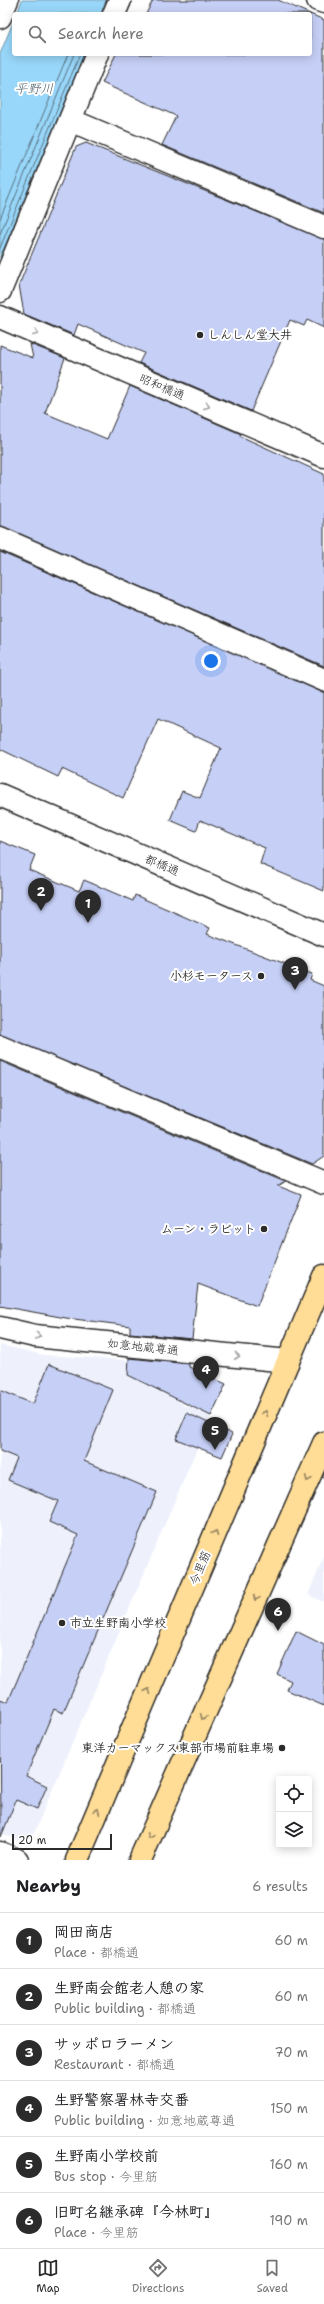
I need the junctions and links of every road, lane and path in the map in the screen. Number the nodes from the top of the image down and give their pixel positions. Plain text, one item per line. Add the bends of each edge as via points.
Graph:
1 (7, 0) edge
2 (120, 0) edge
3 (318, 0) edge
4 (324, 2) edge
5 (115, 12) edge
6 (0, 17) edge
7 (96, 56) edge
8 (70, 120) junction
9 (324, 227) edge
10 (0, 291) edge
11 (0, 317) edge
12 (324, 456) edge
13 (0, 538) edge
14 (324, 680) edge
15 (0, 795) edge
16 (324, 935) edge
17 (0, 1047) edge
18 (324, 1183) edge
19 (324, 1276) edge
20 (0, 1328) edge
21 (288, 1361) junction
22 (324, 1443) edge
23 (0, 1853) edge
24 (17, 1860) edge
25 (77, 1860) edge
26 (140, 1860) edge

1 - 6 street
2 - 5 street
3 - 4 street
7 - 8 street
8 - 9 street
8 - 10 street
11 -> 12 street, 昭和橋通
13 - 14 street
15 - 16 street, 都橋通
17 - 18 street
19 - 21 main road, 今里筋
20 -> 21 street, 如意地蔵尊通 via 35,1336
25 -> 21 main road, 今里筋
22 -> 26 main road
23 - 24 street

